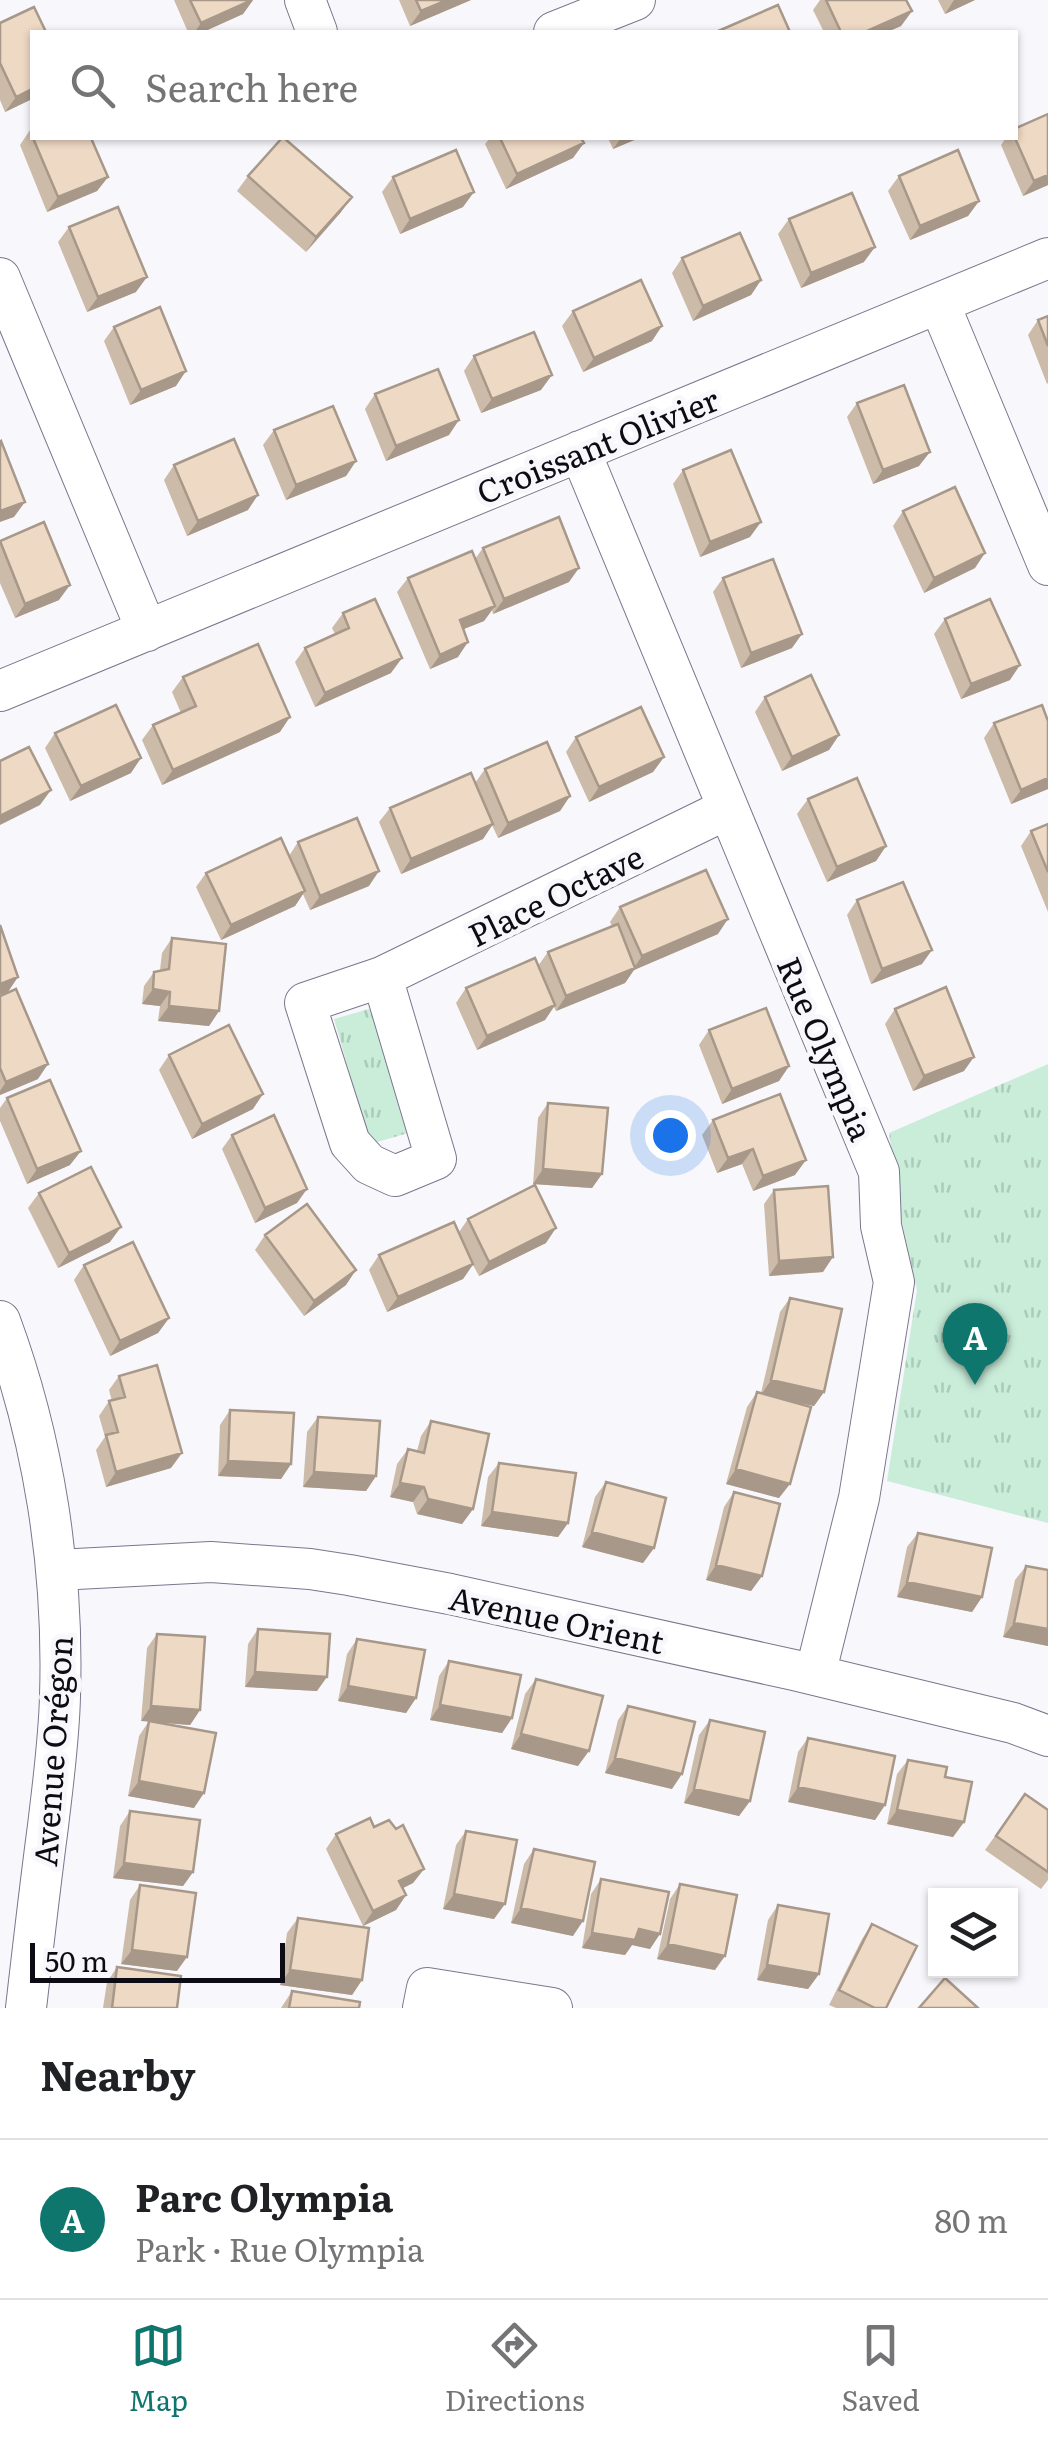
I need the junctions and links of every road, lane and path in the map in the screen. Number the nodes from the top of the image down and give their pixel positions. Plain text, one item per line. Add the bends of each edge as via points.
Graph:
1 (304, 0) edge
2 (634, 0) edge
3 (317, 30) edge
4 (559, 30) edge
5 (1048, 258) edge
6 (0, 278) edge
7 (939, 303) junction
8 (580, 450) junction
9 (1048, 564) edge
10 (146, 631) junction
11 (0, 691) edge
12 (727, 810) junction
13 (382, 977) junction
14 (0, 1321) edge
15 (58, 1570) junction
16 (814, 1675) junction
17 (1048, 1736) edge
18 (26, 2008) edge
19 (424, 2008) edge
20 (552, 2008) edge

1 - 3 street
2 - 4 street
5 - 7 street, Croissant Olivier
6 - 10 street
7 - 8 street, Croissant Olivier
7 - 9 street
8 - 10 street, Croissant Olivier
8 - 12 street, Rue Olympia
10 - 11 street, Croissant Olivier
12 - 13 street, Place Octave
12 - 16 street, Rue Olympia via 879,1172 881,1226 894,1282 858,1498
13 - 13 street, Place Octave via 305,1003 350,1143 369,1164 395,1176 436,1159
14 - 15 street, Avenue Orégon via 34,1435
15 - 16 street, Avenue Orient via 210,1562 310,1569
15 - 18 street, Avenue Orégon via 59,1727
16 - 17 street, Avenue Orient
19 - 20 street via 428,1988

